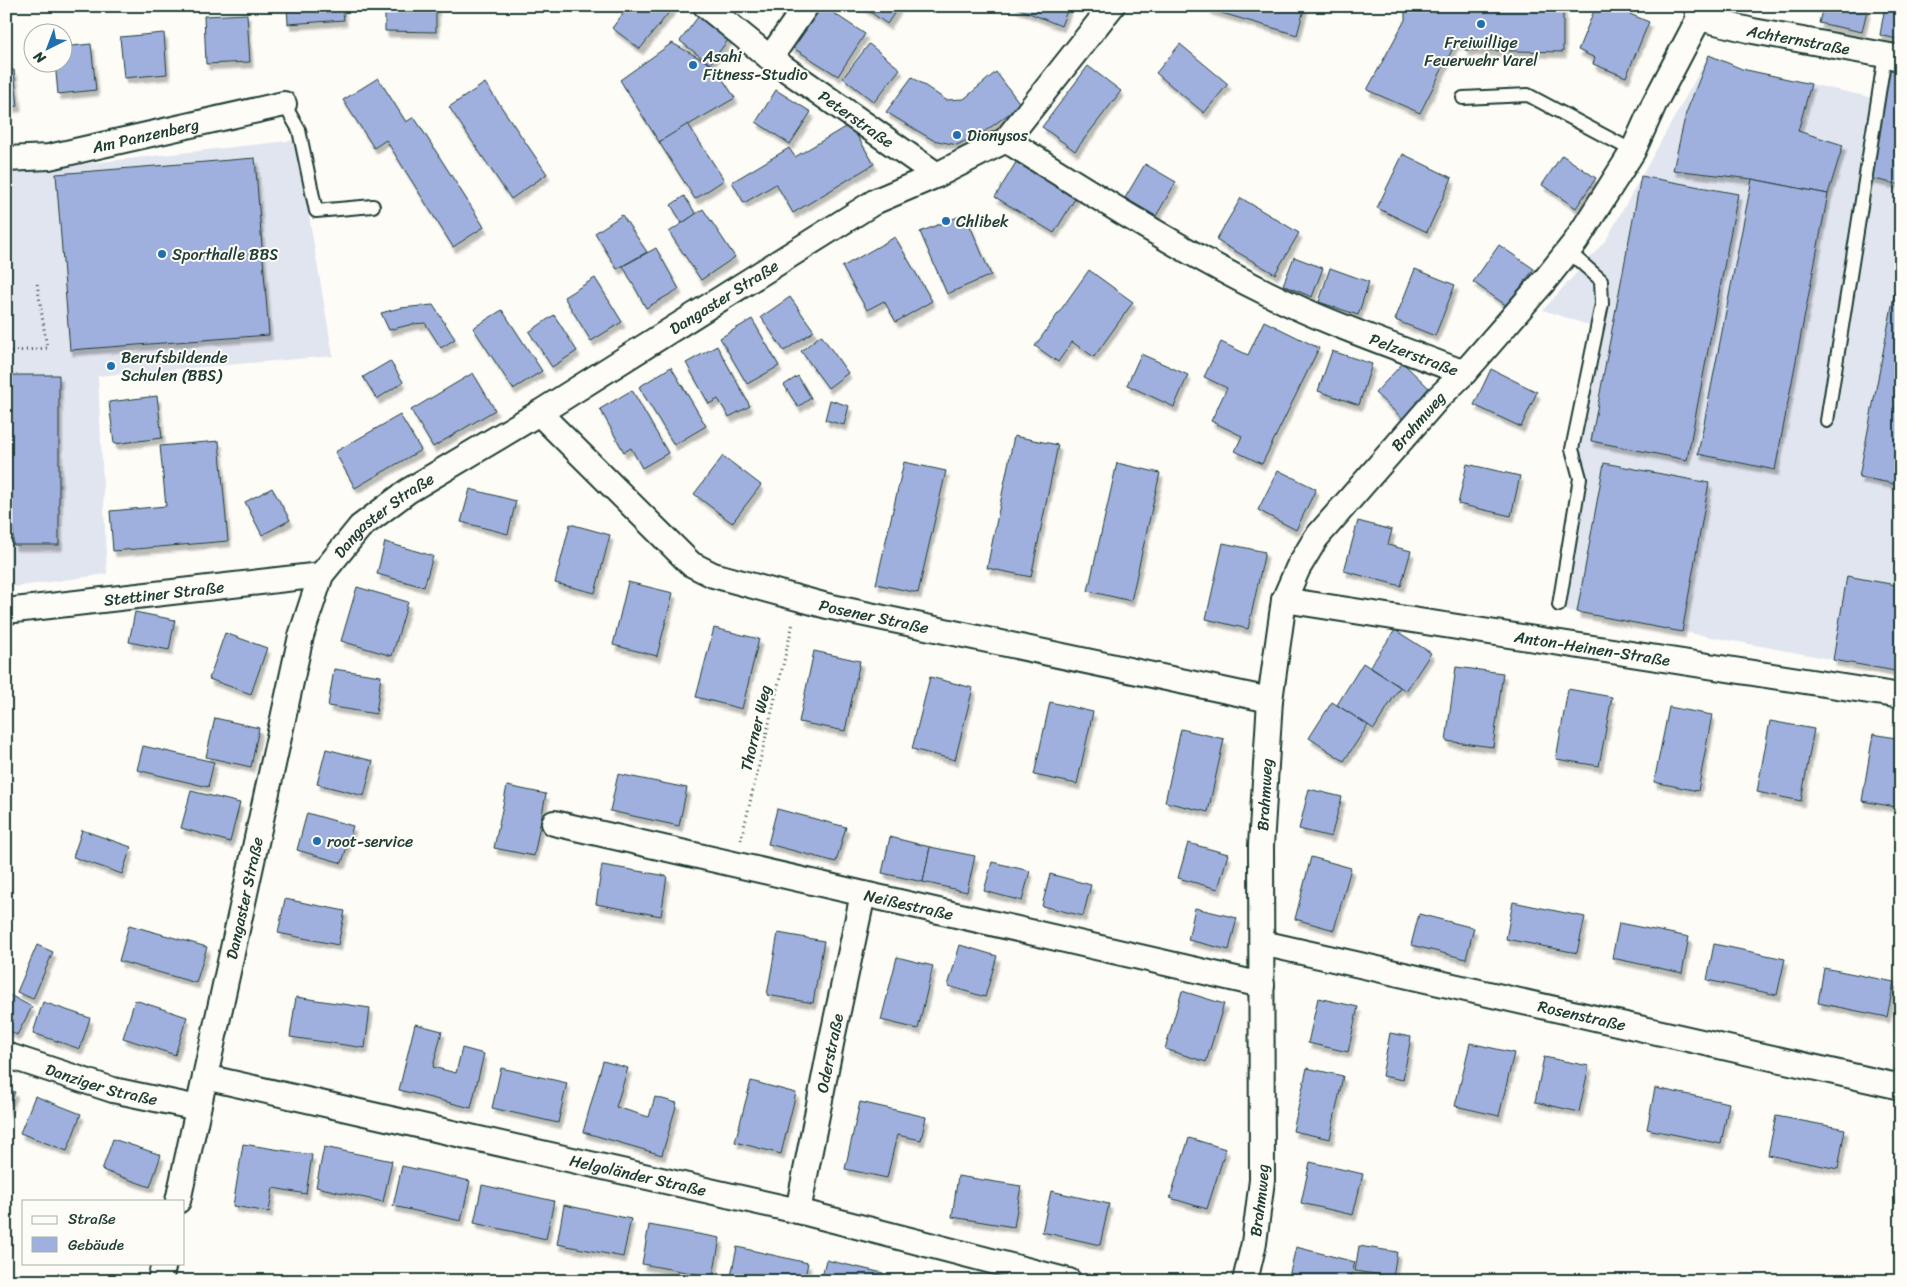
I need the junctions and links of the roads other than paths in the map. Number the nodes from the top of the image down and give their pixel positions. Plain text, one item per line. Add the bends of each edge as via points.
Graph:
1 (706, 6) edge
2 (806, 6) edge
3 (1112, 6) edge
4 (1697, 12) edge
5 (1893, 57) edge
6 (770, 58) junction
7 (1463, 98) dead end
8 (284, 104) joint
9 (1006, 140) junction
10 (1632, 150) junction
11 (6, 159) edge
12 (937, 175) junction
13 (373, 206) dead end
14 (1568, 250) junction
15 (1464, 373) junction
16 (538, 413) junction
17 (1827, 421) dead end
18 (321, 575) junction
19 (1284, 600) junction
20 (1559, 605) dead end
21 (6, 611) edge
22 (1901, 696) edge
23 (1270, 700) junction
24 (554, 823) dead end
25 (863, 894) junction
26 (1262, 943) junction
27 (1262, 985) junction
28 (6, 1055) edge
29 (205, 1077) junction
30 (1901, 1087) edge
31 (198, 1108) junction
32 (178, 1200) edge
33 (798, 1211) junction
34 (164, 1264) edge
35 (160, 1281) edge
36 (1069, 1281) edge
37 (1245, 1281) edge

1 - 6 street, Peterstraße
2 - 6 street
3 - 9 street
4 - 5 street, Achternstraße via 1753,31
4 - 10 street, Pelzerstraße
5 - 17 lane
6 - 12 street, Peterstraße
7 - 10 lane via 1528,95
8 - 11 street, Am Panzenberg via 49,157
8 - 13 lane via 300,130 316,211
9 - 12 street, Dangaster Straße
9 - 15 street, Pelzerstraße via 1156,234 1271,296
10 - 14 street, Pelzerstraße via 1603,200
12 - 16 street, Dangaster Straße via 876,201
14 - 15 street, Pelzerstraße
14 - 20 lane via 1601,280 1602,304 1572,449 1580,478
15 - 19 street, Brahmweg via 1438,398 1316,538
16 - 18 street, Dangaster Straße via 408,491 360,526
16 - 23 street, Posener Straße via 691,564 713,575 827,606
18 - 21 street, Stettiner Straße
18 - 29 street, Dangaster Straße via 301,636
19 - 22 street, Anton-Heinen-Straße
19 - 23 street, Brahmweg
23 - 26 street, Brahmweg via 1261,846
24 - 25 street, Neißestraße
25 - 27 street, Neißestraße
25 - 33 street, Oderstraße
26 - 27 street, Brahmweg
26 - 30 street, Rosenstraße
27 - 37 street, Brahmweg via 1262,1180 1254,1243
28 - 31 street, Danziger Straße via 113,1090
29 - 31 street, Dangaster Straße
29 - 33 street, Helgoländer Straße
31 - 32 street, Dangaster Straße
33 - 36 street, Helgoländer Straße
34 - 35 street

